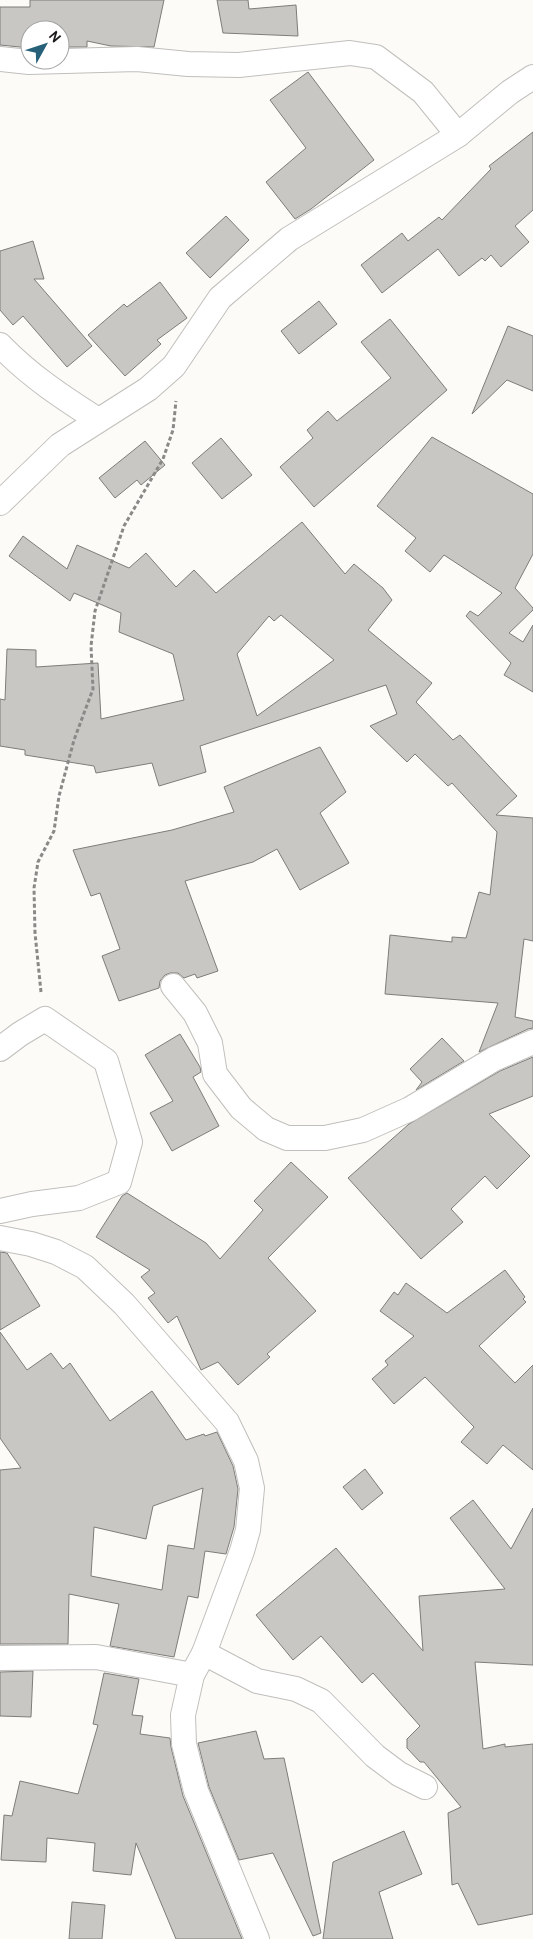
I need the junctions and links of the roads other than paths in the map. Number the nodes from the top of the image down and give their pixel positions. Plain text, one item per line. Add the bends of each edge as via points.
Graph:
1 (0, 59) edge
2 (533, 77) edge
3 (458, 135) junction
4 (0, 345) edge
5 (98, 420) junction
6 (0, 503) edge
7 (173, 986) dead end
8 (533, 1042) edge
9 (0, 1049) edge
10 (0, 1211) edge
11 (0, 1238) edge
12 (204, 1653) junction
13 (0, 1658) edge
14 (192, 1675) junction
15 (425, 1787) dead end
16 (257, 1939) edge

1 - 3 street via 30,62 138,59 239,65 350,53 376,57 423,92
2 - 3 street
3 - 5 street via 289,239 220,298 174,366 148,389
4 - 5 street via 54,392
5 - 6 street via 60,445
7 - 8 street via 195,1013 210,1042 215,1074 240,1108 266,1129 287,1138 326,1138 363,1130 410,1110 494,1059
9 - 10 street via 45,1019 106,1061 130,1142 119,1182 79,1198
11 - 12 street via 56,1252 85,1267 124,1304 226,1422 246,1460 252,1488 248,1530
12 - 14 street
12 - 15 street via 258,1681 296,1689 321,1701 375,1756 398,1774
13 - 14 street via 96,1657
14 - 16 street via 183,1715 186,1754 196,1791

